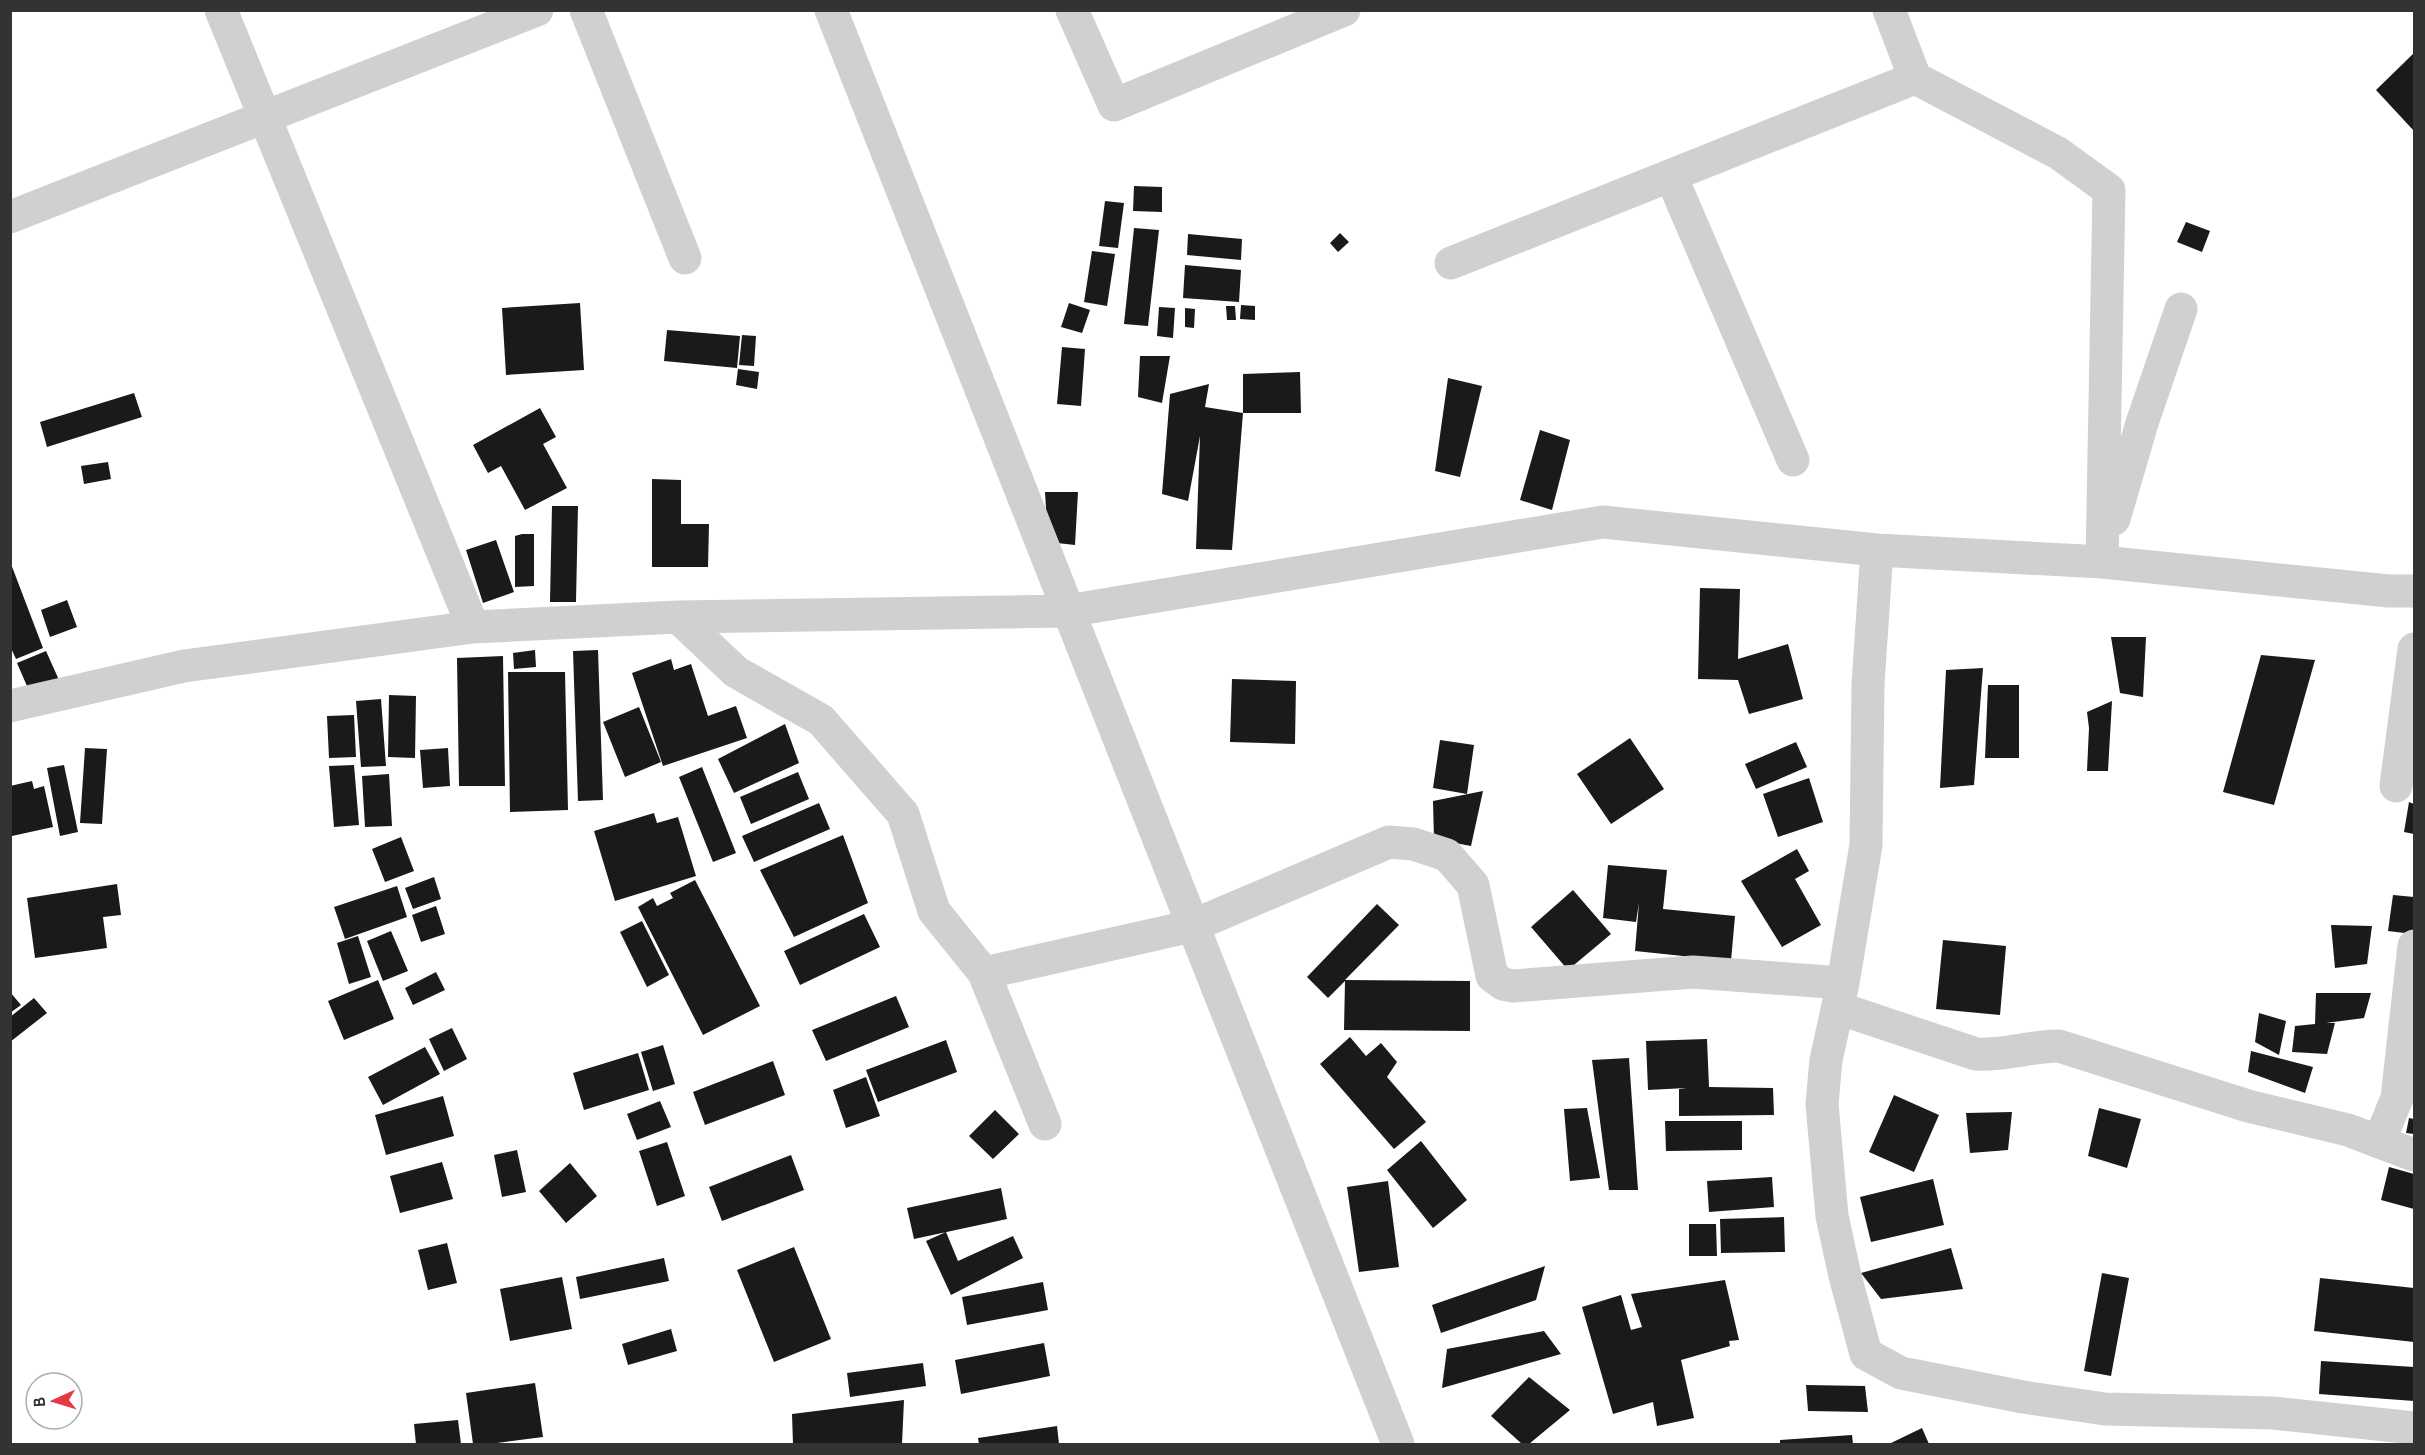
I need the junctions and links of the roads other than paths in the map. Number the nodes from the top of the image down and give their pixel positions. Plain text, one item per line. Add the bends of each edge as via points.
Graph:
1 (221, 10) edge
2 (537, 10) edge
3 (586, 10) edge
4 (831, 10) edge
5 (1072, 10) edge
6 (1344, 10) edge
7 (1889, 10) edge
8 (1915, 78) junction
9 (263, 116) junction
10 (1671, 176) junction
11 (10, 217) edge
12 (685, 258) dead end
13 (1451, 263) dead end
14 (2181, 309) dead end
15 (1793, 460) dead end
16 (1877, 550) junction
17 (2102, 562) junction
18 (2415, 591) edge
19 (1067, 611) junction
20 (678, 617) junction
21 (473, 627) junction
22 (2415, 649) edge
23 (10, 706) edge
24 (2396, 786) dead end
25 (1192, 926) junction
26 (2415, 946) edge
27 (984, 973) junction
28 (1840, 996) junction
29 (1045, 1124) dead end
30 (2379, 1142) junction
31 (2415, 1155) edge
32 (2415, 1428) edge
33 (1398, 1444) edge

1 - 9 street
2 - 9 street
3 - 12 street
4 - 19 street
5 - 6 street via 1114,105
7 - 8 street
8 - 10 street
8 - 17 street via 2058,153 2109,190
9 - 11 street
9 - 21 street
10 - 13 street
10 - 15 street
14 - 17 street via 2142,423
16 - 17 street
16 - 19 street via 1603,522
16 - 28 street via 1868,684 1866,845
17 - 18 street
19 - 20 street
19 - 25 street
20 - 21 street
20 - 27 street via 736,672 821,720 888,796 903,814 934,911
21 - 23 street via 184,666
22 - 24 street
25 - 27 street
25 - 28 street via 1389,842 1447,855 1473,885 1492,976 1503,984 1693,972
25 - 33 street
26 - 30 street via 2397,1098
27 - 29 street
28 - 30 street via 1976,1054 2059,1046 2247,1106 2348,1130
28 - 32 street via 1826,1060 1823,1115 1832,1216 1866,1354 1900,1373 2082,1406 2273,1413
30 - 31 street

